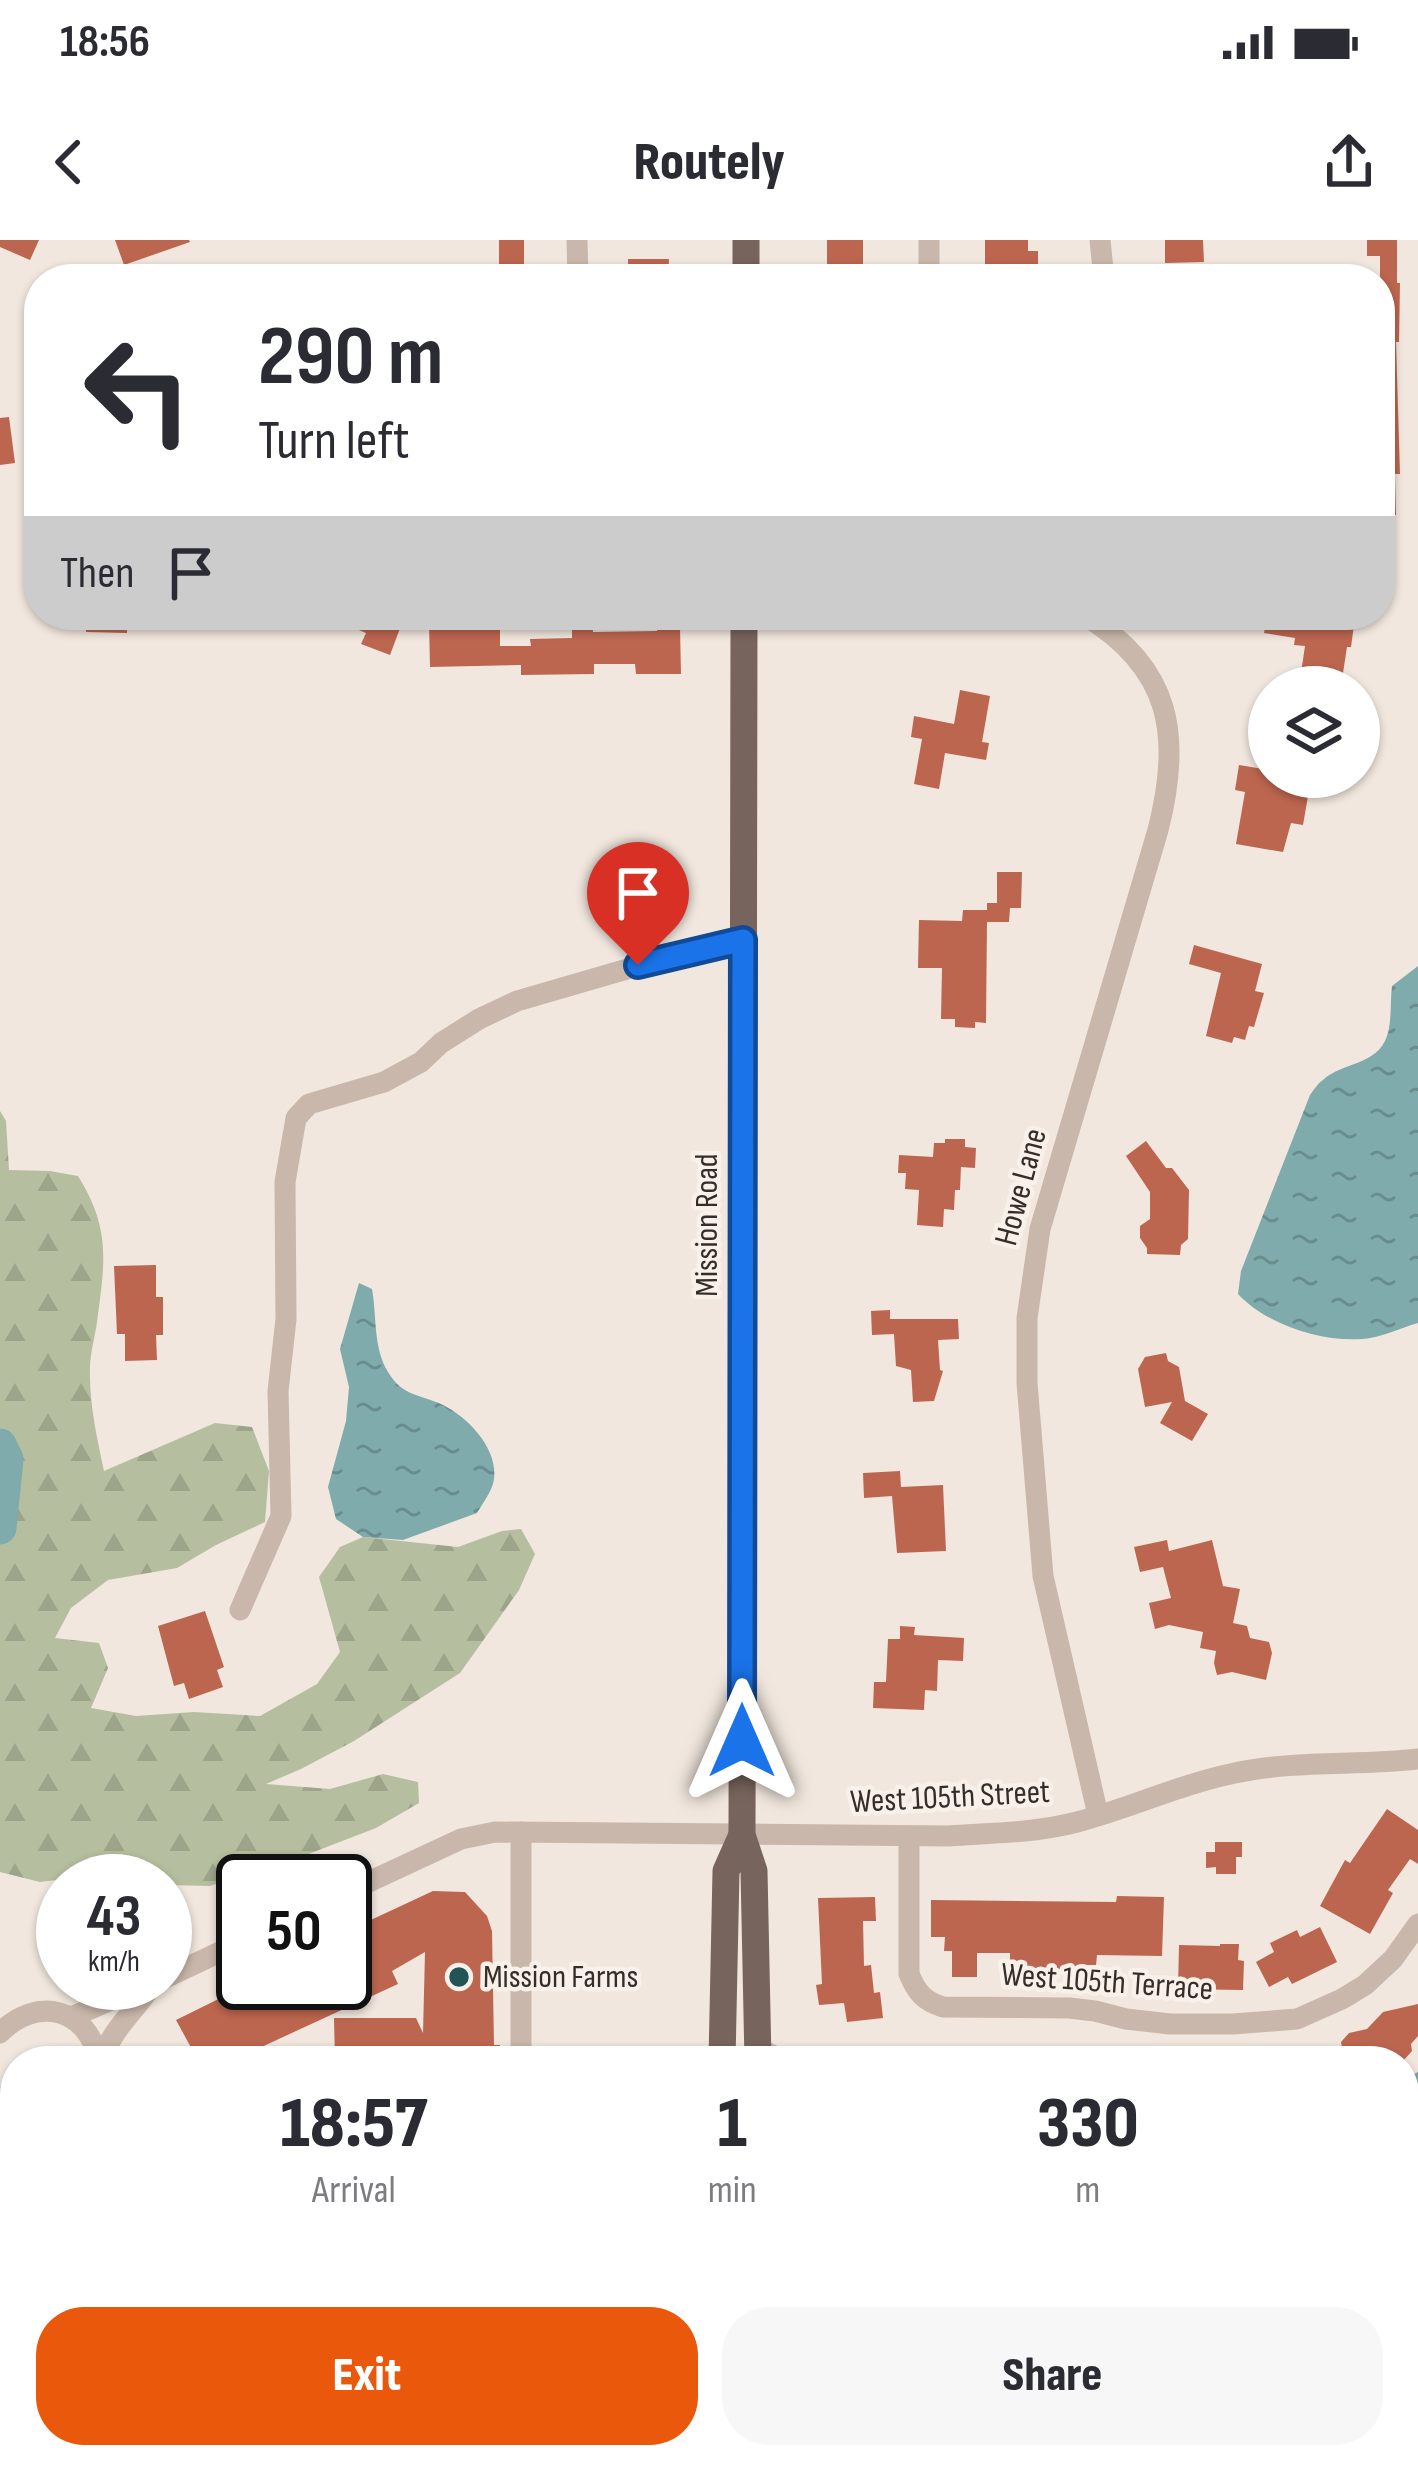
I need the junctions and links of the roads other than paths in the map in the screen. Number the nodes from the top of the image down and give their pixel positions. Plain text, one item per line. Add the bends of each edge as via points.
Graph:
1 (744, 630) edge
2 (1106, 630) edge
3 (743, 940) junction
4 (240, 1610) dead end
5 (1418, 1759) edge
6 (1098, 1815) junction
7 (521, 1832) junction
8 (742, 1835) junction
9 (908, 1836) junction
10 (372, 1881) edge
11 (1418, 1924) edge
12 (89, 2010) edge
13 (135, 2010) edge
14 (71, 2017) junction
15 (5, 2024) edge
16 (96, 2046) edge
17 (106, 2046) edge
18 (521, 2046) edge
19 (722, 2046) edge
20 (758, 2046) edge

1 - 3 main road, Mission Road
2 - 6 street, Howe Lane via 1160,692 1170,760 1165,804 1040,1229 1027,1318 1043,1576
3 - 4 street via 517,1000 384,1082 309,1104 296,1118 278,1391 281,1516
3 - 8 main road, Mission Road
5 - 6 street, West 105th Street via 1233,1773
6 - 9 street, West 105th Street via 1025,1831
7 - 8 street, West 105th Street
7 - 10 street, West 105th Street via 461,1839
7 - 18 street
8 - 9 street, West 105th Street
8 - 19 main road, Mission Road via 726,1871
8 - 20 main road, Mission Road via 754,1871
9 - 11 street, West 105th Terrace via 909,1974 928,2002 943,2007 1069,2008 1170,2024 1297,2019 1365,1984
12 - 14 street
13 - 17 street
14 - 15 street via 34,2011
14 - 16 street

